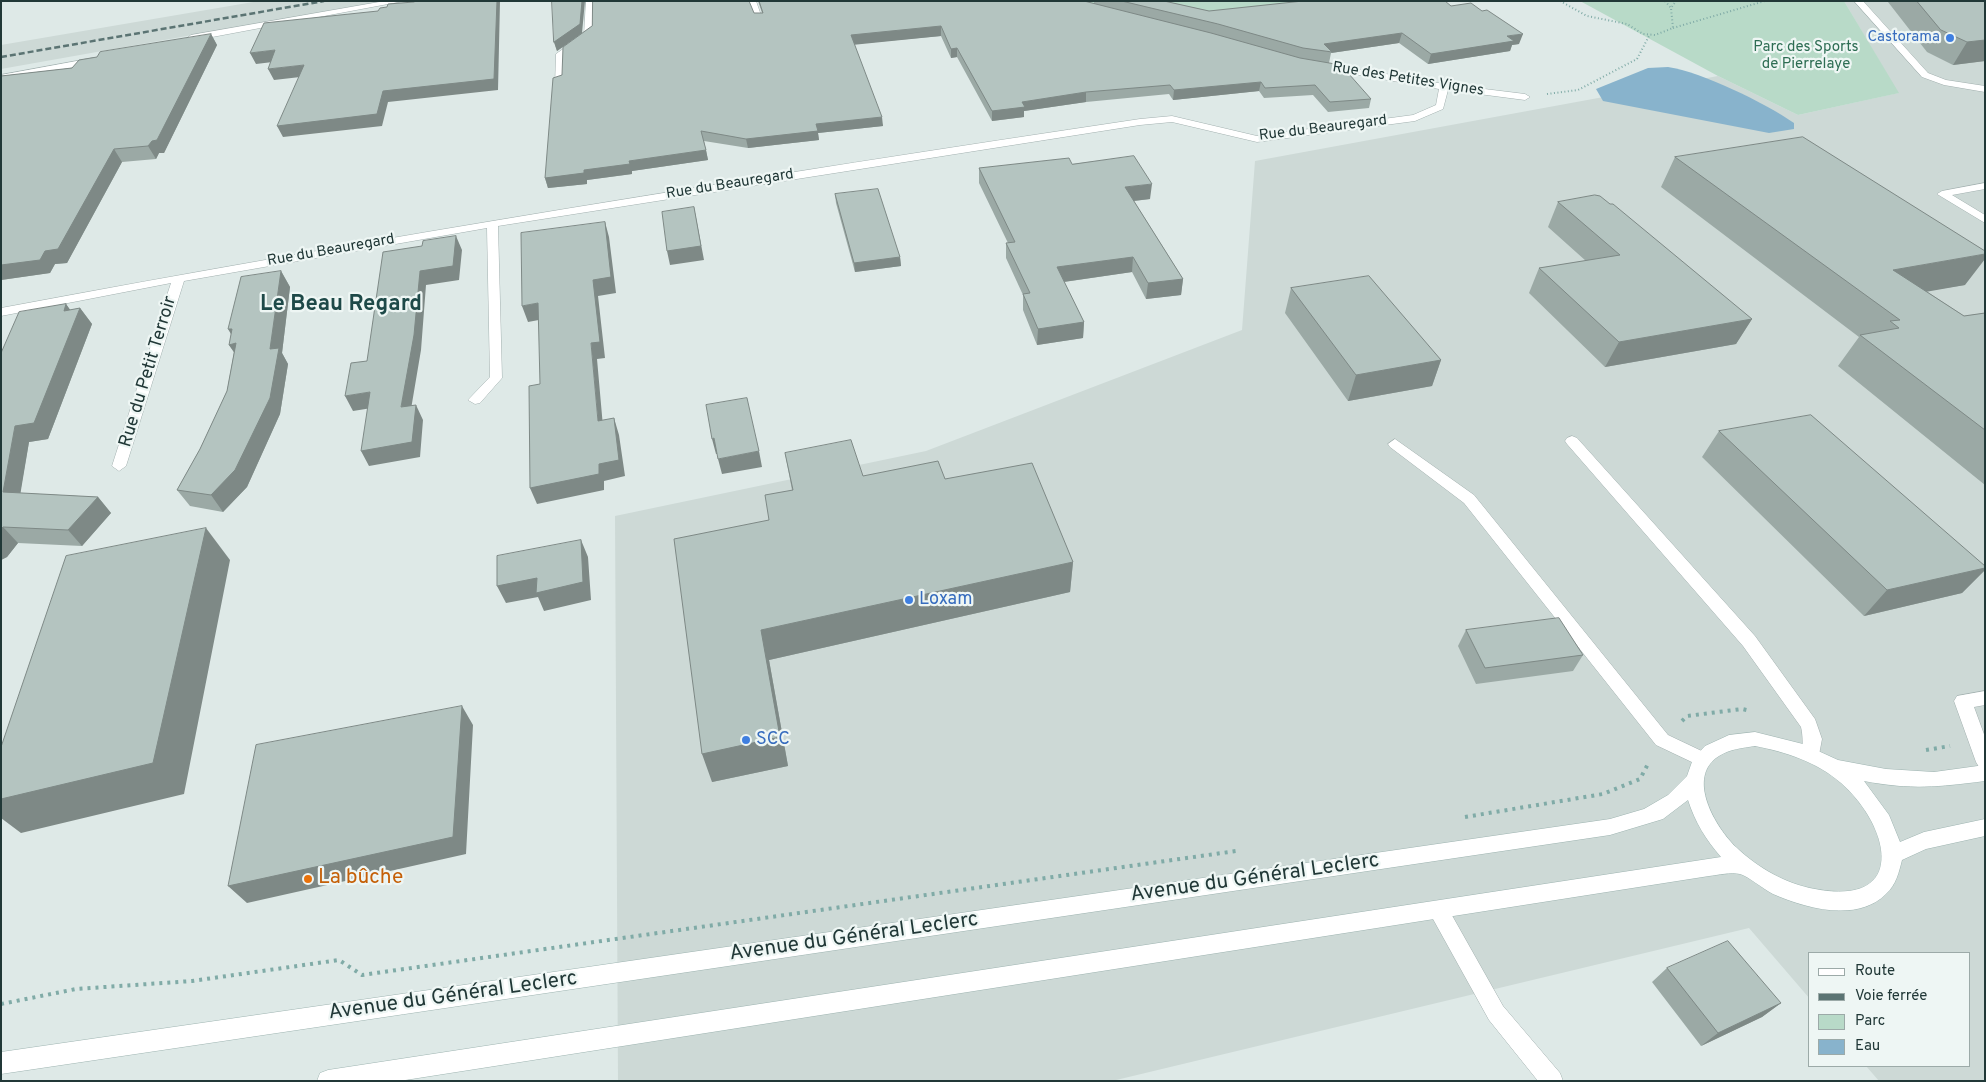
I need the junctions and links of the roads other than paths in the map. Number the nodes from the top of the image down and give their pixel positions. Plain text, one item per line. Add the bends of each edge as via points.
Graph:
1 (400, 1) edge
2 (590, 1) edge
3 (752, 1) edge
4 (1858, 1) edge
5 (760, 19) edge
6 (183, 39) edge
7 (102, 60) edge
8 (1318, 66) edge
9 (1, 78) edge
10 (558, 84) edge
11 (1444, 87) junction
12 (1985, 89) edge
13 (1525, 96) road end
14 (1985, 186) edge
15 (1985, 220) edge
16 (492, 224) junction
17 (179, 277) junction
18 (1, 312) edge
19 (475, 400) dead end
20 (1572, 441) dead end
21 (1395, 444) dead end
22 (120, 466) dead end
23 (1985, 698) edge
24 (1812, 755) junction
25 (1702, 759) junction
26 (1985, 762) edge
27 (1832, 766) junction
28 (1985, 773) edge
29 (1693, 782) junction
30 (1985, 827) edge
31 (1894, 854) junction
32 (1744, 865) junction
33 (1438, 910) junction
34 (1, 1064) edge
35 (328, 1081) edge
36 (1552, 1081) edge

1 - 6 street
2 - 10 street via 588,35 560,54
3 - 5 street
4 - 12 street via 1925,75
7 - 9 street
8 - 11 street, Rue des Petites Vignes
11 - 13 street, Rue des Petites Vignes
11 - 16 street, Rue du Beauregard via 1440,107 1415,118 1257,139 1172,119 1140,122
14 - 15 street via 1942,194
16 - 17 street, Rue du Beauregard
16 - 19 street via 496,378
17 - 18 street, Rue du Beauregard
17 - 22 street, Rue du Petit Terroir
20 - 24 street via 1750,641 1809,724 1813,739
21 - 25 street via 1469,499 1662,740
23 - 26 street via 1963,701
24 - 25 street, Avenue du Général Leclerc via 1773,742 1737,740 1722,743
24 - 27 street, Avenue du Général Leclerc
25 - 29 street, Avenue du Général Leclerc
27 - 28 street, Avenue du Général Leclerc via 1878,777 1918,780
27 - 31 street, Avenue du Général Leclerc via 1868,798 1890,836
29 - 32 street via 1698,809 1706,824
29 - 34 street, Avenue du Général Leclerc via 1668,808 1610,827
30 - 31 street via 1924,841
31 - 32 street via 1886,880 1876,890 1847,900 1829,901 1786,890
32 - 33 street via 1709,867
33 - 35 street
33 - 36 street via 1496,1014

